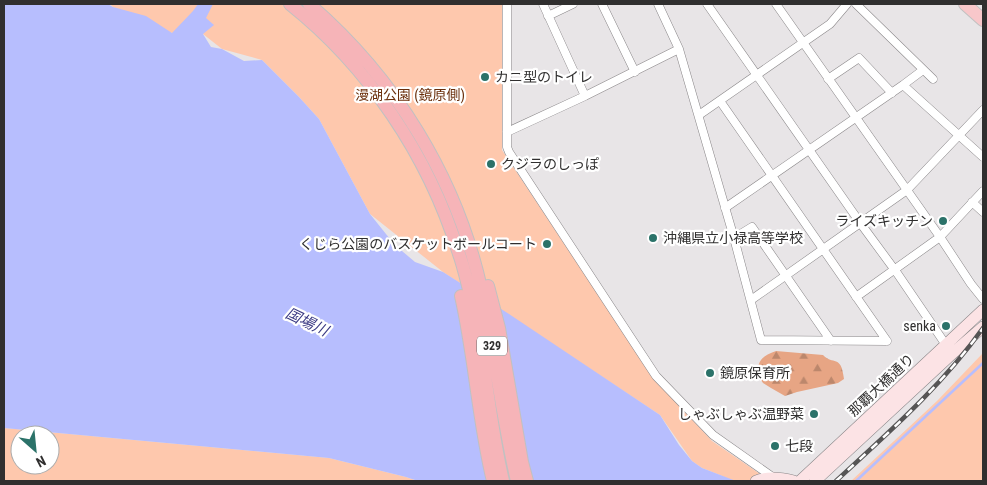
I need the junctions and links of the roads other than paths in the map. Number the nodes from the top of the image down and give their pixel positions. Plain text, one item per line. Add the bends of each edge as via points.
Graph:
1 (290, 4) edge
2 (309, 4) edge
3 (506, 4) edge
4 (543, 4) edge
5 (573, 4) edge
6 (602, 4) edge
7 (707, 4) edge
8 (776, 4) edge
9 (847, 4) edge
10 (856, 4) edge
11 (965, 4) edge
12 (661, 5) edge
13 (548, 16) junction
14 (983, 20) edge
15 (803, 43) junction
16 (679, 49) junction
17 (923, 70) junction
18 (635, 72) junction
19 (757, 75) junction
20 (828, 78) junction
21 (933, 80) dead end
22 (904, 85) junction
23 (892, 93) junction
24 (585, 96) junction
25 (720, 101) junction
26 (983, 110) edge
27 (699, 115) junction
28 (856, 117) junction
29 (507, 132) junction
30 (960, 135) junction
31 (810, 150) junction
32 (983, 158) edge
33 (772, 176) junction
34 (907, 190) junction
35 (983, 191) edge
36 (972, 202) junction
37 (725, 208) junction
38 (983, 212) edge
39 (452, 215) junction
40 (860, 224) junction
41 (940, 237) junction
42 (734, 238) junction
43 (824, 250) junction
44 (894, 270) junction
45 (786, 275) junction
46 (856, 297) junction
47 (983, 299) edge
48 (751, 300) junction
49 (983, 310) edge
50 (983, 328) edge
51 (832, 341) junction
52 (946, 345) junction
53 (774, 478) junction
54 (493, 481) edge
55 (503, 481) edge
56 (517, 481) edge
57 (527, 481) edge
58 (756, 481) edge
59 (794, 481) edge
60 (800, 481) edge
61 (816, 481) edge

1 - 39 highway, 329 via 359,71 389,110
2 - 39 highway, 329 via 348,40 398,102 442,176
3 - 29 street
4 - 13 street
5 - 13 street
6 - 18 street
7 - 19 street
8 - 15 street
9 - 15 street via 830,24
10 - 17 street
11 - 14 main road
12 - 16 street
13 - 24 street
15 - 19 street
15 - 20 street
16 - 18 street
16 - 27 street
17 - 21 street
17 - 22 street
18 - 24 street
19 - 25 street
19 - 31 street
20 - 23 street via 859,58
20 - 28 street
22 - 23 street
22 - 30 street
23 - 28 street
24 - 29 street
25 - 27 street
25 - 33 street
26 - 30 street
27 - 37 street
28 - 31 street
28 - 34 street
29 - 53 street via 509,152 653,372 713,435
30 - 32 street
30 - 34 street
31 - 33 street
31 - 40 street
33 - 37 street
33 - 43 street
34 - 40 street
34 - 41 street
35 - 36 street
36 - 38 street
36 - 41 street
37 - 42 street
39 - 54 highway via 451,252 468,330
39 - 55 highway, 329 via 472,303
39 - 56 highway, 329 via 470,246
39 - 57 highway via 476,245 497,318
40 - 43 street
40 - 44 street
41 - 44 street
41 - 47 street
42 - 45 street via 752,227
42 - 48 street
43 - 45 street
43 - 46 street
44 - 46 street
44 - 52 street
45 - 48 street
45 - 51 street
46 - 51 street via 887,341
48 - 51 street via 761,340
49 - 52 main road, 那覇大橋通り
50 - 61 main road, 那覇大橋通り
52 - 60 main road, 那覇大橋通り
53 - 58 main road
53 - 59 main road

